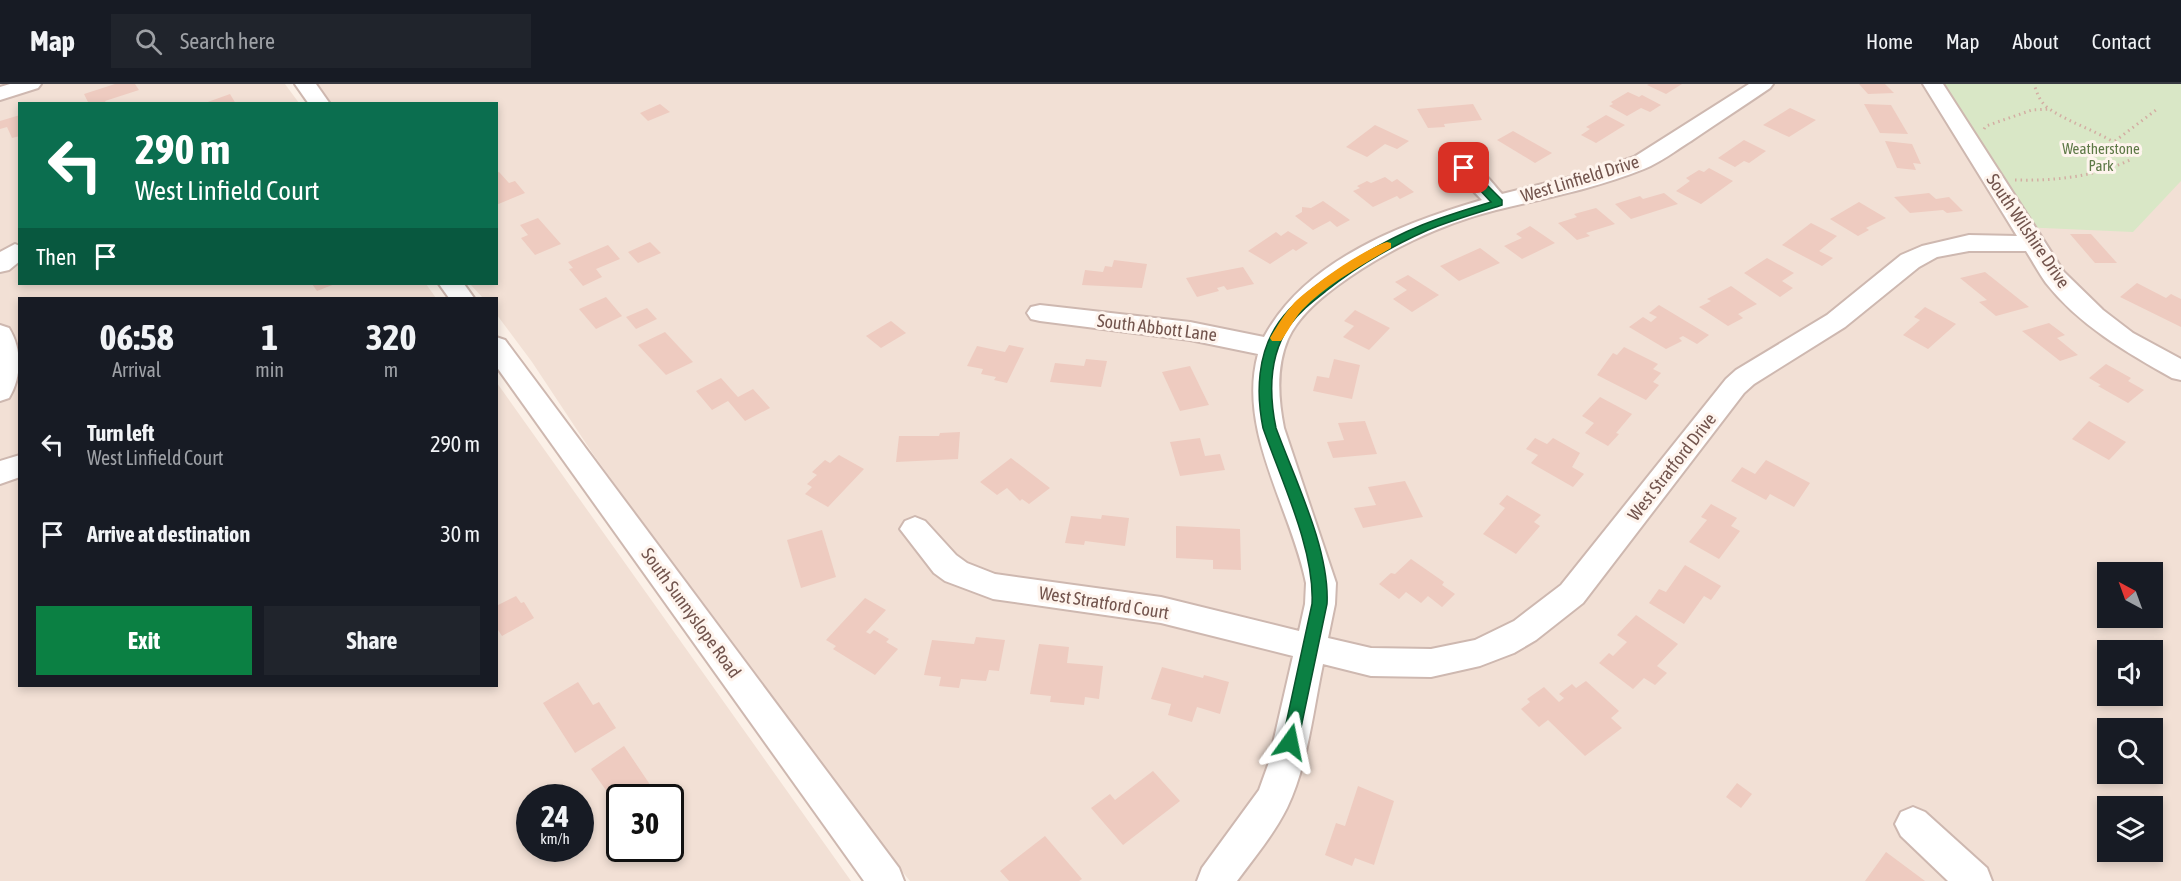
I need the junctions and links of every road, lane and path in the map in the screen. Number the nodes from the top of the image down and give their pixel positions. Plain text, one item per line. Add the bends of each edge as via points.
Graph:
1 (31, 84) edge
2 (305, 84) edge
3 (1763, 84) edge
4 (1933, 84) edge
5 (2034, 84) edge
6 (0, 94) edge
7 (318, 102) edge
8 (2051, 110) junction
9 (2156, 110) dead end
10 (2115, 141) junction
11 (1971, 144) junction
12 (1464, 168) dead end
13 (1993, 180) junction
14 (1498, 203) junction
15 (2032, 244) junction
16 (452, 285) edge
17 (461, 297) edge
18 (1040, 314) dead end
19 (0, 334) edge
20 (1273, 348) junction
21 (498, 349) edge
22 (2181, 371) edge
23 (0, 391) edge
24 (18, 466) edge
25 (0, 474) edge
26 (915, 529) dead end
27 (1311, 649) junction
28 (1913, 824) dead end
29 (886, 881) edge
30 (1215, 881) edge
31 (1974, 881) edge

1 - 6 street
2 - 7 street
3 - 14 street, West Linfield Drive via 1636,164
4 - 11 street, South Wilshire Drive
5 - 8 path via 2039,99
8 - 10 path
8 - 11 path via 2032,110 1986,126
9 - 10 path
10 - 13 path via 2131,154 2130,160 2113,170 2042,181
11 - 13 street, South Wilshire Drive
12 - 14 street
13 - 15 street, South Wilshire Drive
14 - 20 street, West Linfield Drive via 1424,228 1343,272 1297,308
15 - 22 street, South Wilshire Drive via 2055,278 2094,316 2124,339
15 - 27 street, West Stratford Drive via 1969,243 1930,251 1910,261 1836,321 1745,377 1572,594 1516,637 1485,652 1432,664 1371,662
16 - 17 street
18 - 20 street, South Abbott Lane via 1221,335
19 - 23 street via 6,343
20 - 27 street, West Linfield Drive via 1265,389 1270,428 1310,539 1321,583
21 - 29 street, South Sunnyslope Road
24 - 25 street
26 - 27 street, West Stratford Court via 945,564 993,586 1161,610
27 - 30 street, West Linfield Drive via 1274,798
28 - 31 street

